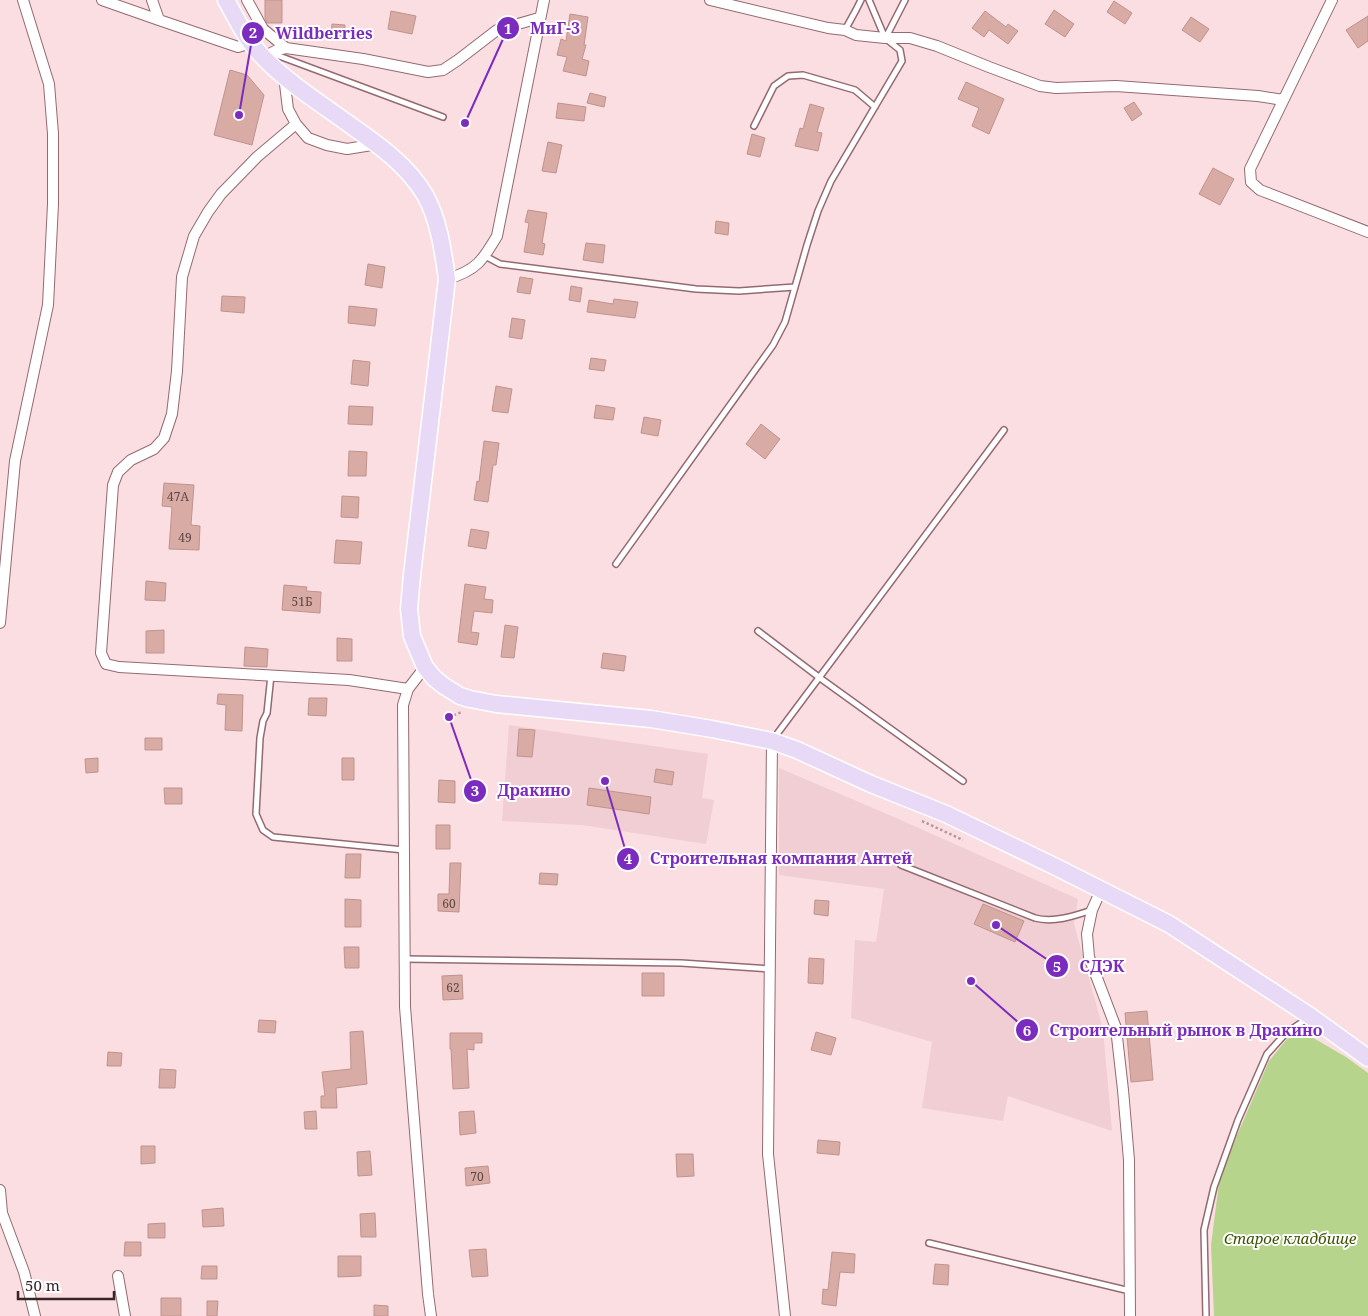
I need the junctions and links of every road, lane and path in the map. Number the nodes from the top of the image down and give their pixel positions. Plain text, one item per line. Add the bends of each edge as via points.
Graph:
1 (23, 0) edge
2 (102, 0) edge
3 (152, 0) edge
4 (226, 0) edge
5 (247, 0) edge
6 (544, 0) edge
7 (710, 0) edge
8 (861, 0) edge
9 (869, 0) edge
10 (905, 0) edge
11 (1332, 0) edge
12 (540, 18) junction
13 (159, 20) junction
14 (845, 30) junction
15 (885, 38) junction
16 (251, 42) junction
17 (286, 48) junction
18 (267, 55) junction
19 (284, 76) junction
20 (1283, 100) junction
21 (875, 106) junction
22 (443, 117) dead end
23 (296, 124) junction
24 (754, 126) dead end
25 (378, 144) junction
26 (1368, 232) edge
27 (485, 256) junction
28 (447, 279) junction
29 (795, 287) junction
30 (1004, 430) dead end
31 (616, 564) dead end
32 (0, 623) edge
33 (758, 630) dead end
34 (425, 667) junction
35 (271, 675) junction
36 (820, 678) junction
37 (408, 689) junction
38 (468, 710) dead end
39 (449, 717) dead end
40 (772, 741) junction
41 (963, 781) dead end
42 (916, 819) dead end
43 (970, 843) dead end
44 (404, 850) junction
45 (900, 865) dead end
46 (1101, 890) junction
47 (1092, 910) junction
48 (405, 959) junction
49 (770, 969) junction
50 (1310, 1016) junction
51 (1368, 1058) edge
52 (0, 1190) edge
53 (929, 1243) dead end
54 (118, 1276) dead end
55 (1130, 1291) junction
56 (35, 1316) edge
57 (125, 1316) edge
58 (431, 1316) edge
59 (785, 1316) edge
60 (1130, 1316) edge
61 (1206, 1316) edge

1 - 32 street via 49,84 53,134 52,204 48,306 15,462
2 - 13 street
3 - 13 street
4 - 16 main road
5 - 17 street via 263,29
6 - 12 street
7 - 14 street
8 - 14 lane
9 - 15 lane
10 - 15 lane
11 - 20 street
12 - 17 street via 497,30 443,70 428,72
12 - 27 street via 497,236
13 - 16 street via 238,47
14 - 15 street via 856,35
15 - 20 street via 910,38 937,46 1040,86 1116,86
15 - 21 lane via 900,50 902,61
16 - 18 main road
17 - 18 street
18 - 19 main road
18 - 22 lane
19 - 23 street via 288,109
19 - 25 main road
20 - 26 street via 1250,169 1251,182 1260,190
21 - 24 lane via 856,90 803,75 788,76 774,86
21 - 29 lane via 830,181
23 - 25 street via 308,138 327,145 347,149
23 - 35 street via 221,194 194,236 182,277 172,414 164,438 154,449 131,460 118,472 113,485 101,653 106,664 119,667
25 - 28 main road via 425,195 437,225
27 - 28 street via 476,266
27 - 29 lane via 500,264 696,290
28 - 34 main road via 409,609 412,636
29 - 31 lane via 785,322 773,345
30 - 36 lane
33 - 36 lane
34 - 37 street
34 - 40 main road via 444,686 470,699 651,720
35 - 37 street via 349,680
35 - 44 lane via 268,714 260,738 256,805 263,830 273,837
36 - 40 lane
36 - 41 lane
37 - 44 street via 402,705
38 - 39 path
40 - 46 main road via 946,814
40 - 49 street
42 - 43 path
44 - 48 street
45 - 47 lane via 1043,921
46 - 47 street
46 - 50 main road via 1176,928
47 - 55 street via 1087,934 1089,957 1116,1028 1123,1090 1129,1160
48 - 49 lane via 681,963
48 - 58 street via 405,1007
49 - 59 street via 768,1154
50 - 51 main road
50 - 61 lane via 1286,1033 1267,1054 1238,1120 1214,1188 1204,1230
52 - 56 street via 2,1213 24,1272
53 - 55 lane
54 - 57 street
55 - 60 street

